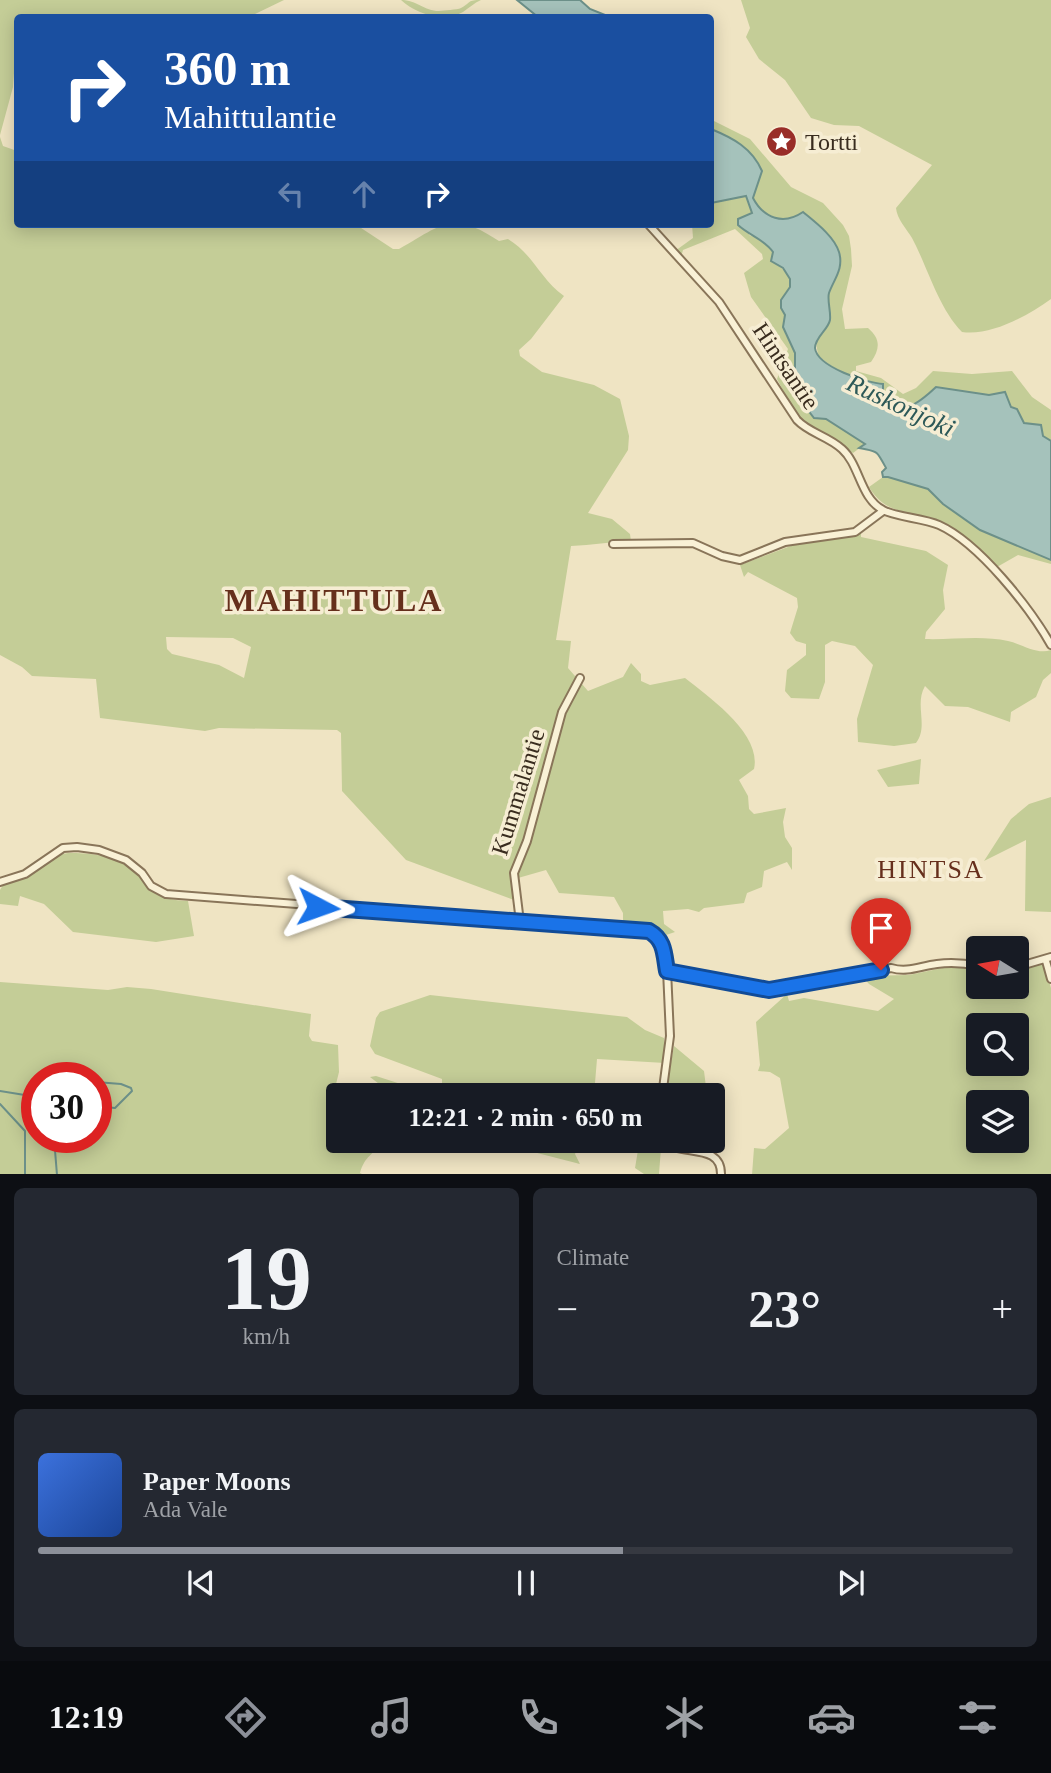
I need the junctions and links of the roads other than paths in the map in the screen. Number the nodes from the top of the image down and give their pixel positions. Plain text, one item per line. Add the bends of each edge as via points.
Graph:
1 (652, 228) edge
2 (883, 511) junction
3 (613, 544) dead end
4 (1051, 645) edge
5 (580, 678) dead end
6 (0, 882) edge
7 (520, 922) junction
8 (1048, 959) edge
9 (966, 964) edge
10 (1029, 964) edge
11 (667, 971) junction
12 (1051, 979) edge
13 (664, 1083) edge
14 (698, 1153) edge
15 (721, 1174) edge

1 - 2 street, Hintsantie via 719,302 797,420 842,449 868,496
2 - 3 street via 855,532 785,542 740,560 693,543
2 - 4 street via 933,522 965,543 994,568
5 - 7 street, Kummalantie via 562,712 514,873
6 - 7 street via 25,874 63,848 77,848 126,860 151,886 166,894
7 - 11 street via 649,931 663,944
8 - 10 street
8 - 12 street
9 - 11 street via 891,968 769,990
11 - 13 street via 670,1043
14 - 15 street via 713,1156

